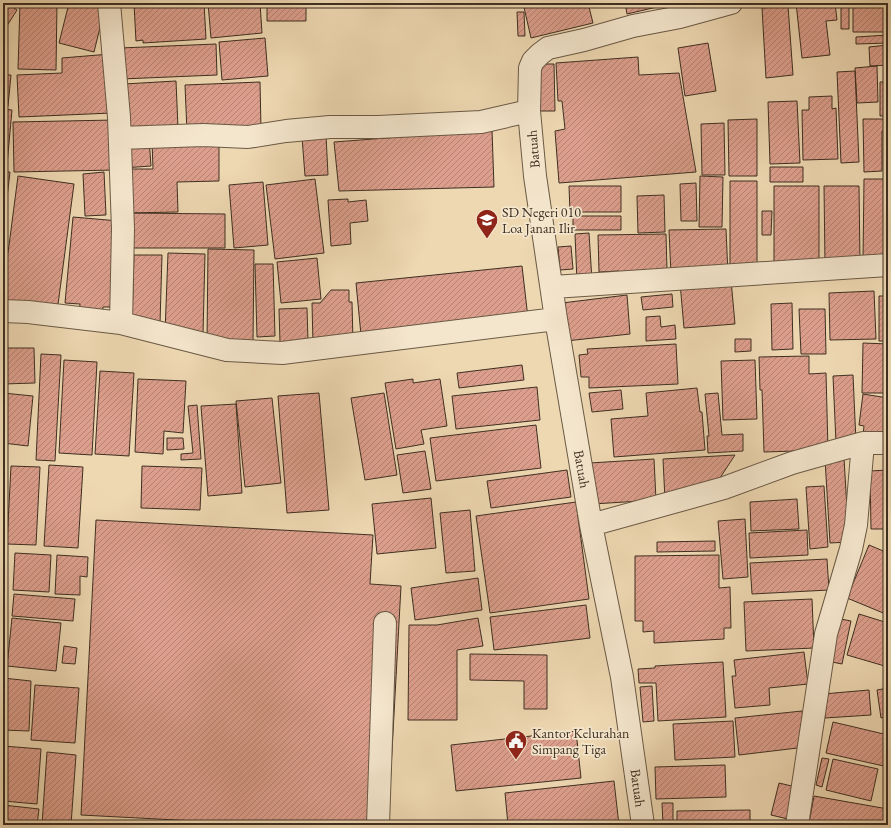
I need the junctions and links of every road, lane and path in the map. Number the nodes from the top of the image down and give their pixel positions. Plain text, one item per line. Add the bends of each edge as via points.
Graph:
1 (109, 3) edge
2 (731, 3) edge
3 (529, 111) junction
4 (120, 138) junction
5 (888, 265) edge
6 (553, 287) junction
7 (3, 311) edge
8 (556, 319) junction
9 (121, 323) junction
10 (863, 442) junction
11 (888, 443) edge
12 (591, 525) junction
13 (385, 623) dead end
14 (378, 825) edge
15 (643, 825) edge
16 (797, 825) edge

1 - 4 street
2 - 3 street, Batuah via 548,48 533,61 530,68
3 - 4 street via 481,122 330,127 286,130 248,137 203,135
3 - 6 street, Batuah via 535,176
4 - 9 street
5 - 6 street
6 - 8 street, Batuah
7 - 9 street
8 - 9 street via 282,353 227,350
8 - 12 street, Batuah
10 - 11 street
10 - 12 street via 792,463 724,488
10 - 16 street via 856,525 826,634
12 - 15 street, Batuah via 622,677
13 - 14 street

